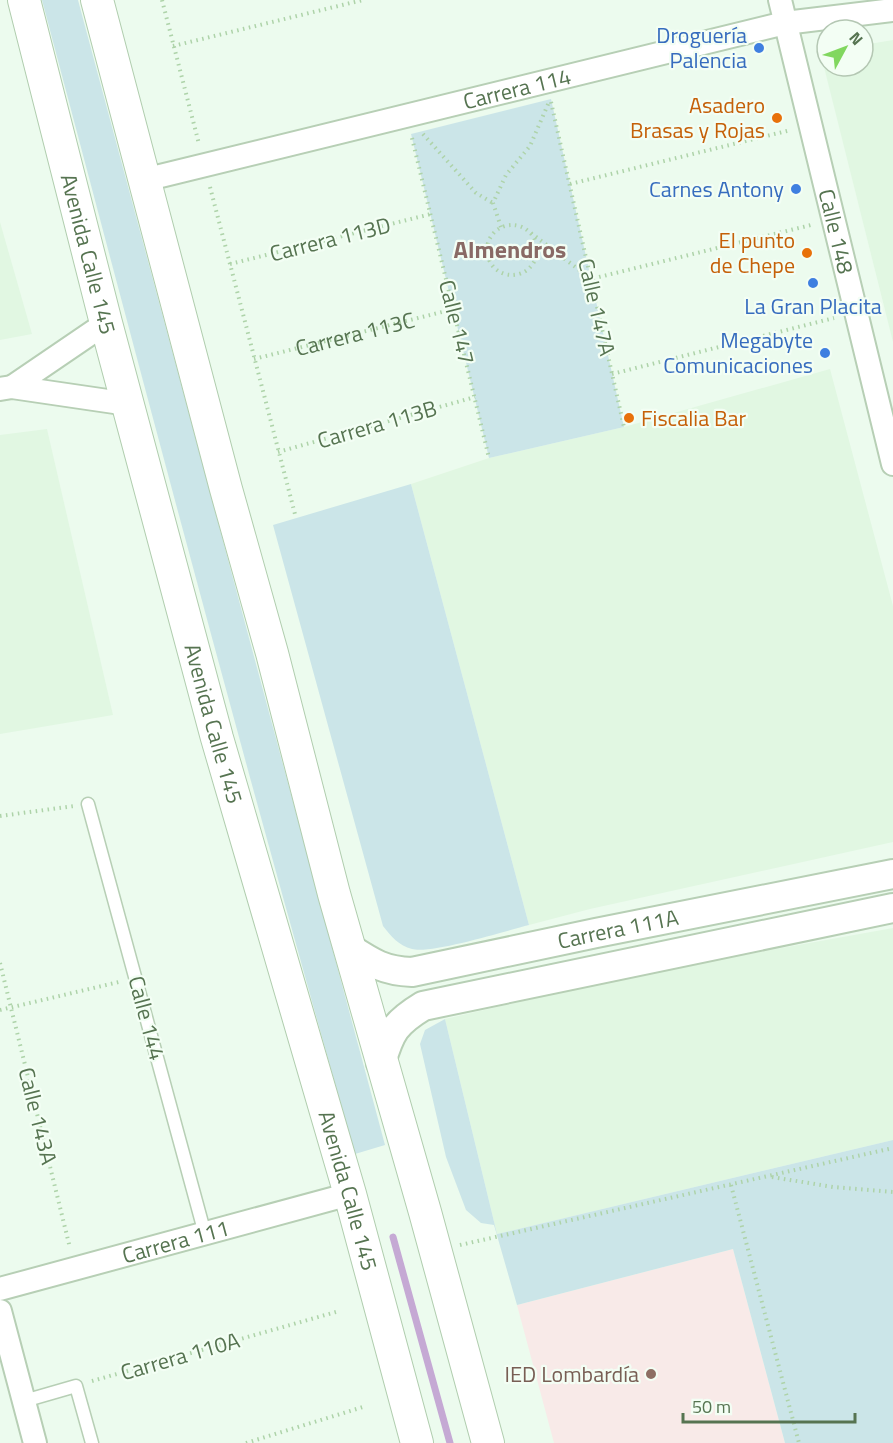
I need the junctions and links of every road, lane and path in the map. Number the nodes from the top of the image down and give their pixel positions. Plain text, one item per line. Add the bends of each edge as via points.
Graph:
1 (24, 0) edge
2 (97, 0) edge
3 (162, 0) edge
4 (363, 0) edge
5 (780, 0) edge
6 (893, 10) edge
7 (785, 23) junction
8 (173, 46) junction
9 (407, 116) junction
10 (809, 125) junction
11 (204, 165) junction
12 (144, 180) junction
13 (570, 184) junction
14 (493, 203) junction
15 (430, 214) junction
16 (832, 220) junction
17 (501, 227) junction
18 (531, 233) junction
19 (230, 264) junction
20 (591, 279) junction
21 (454, 309) junction
22 (855, 313) junction
23 (106, 323) junction
24 (254, 359) junction
25 (612, 374) junction
26 (6, 388) edge
27 (475, 397) junction
28 (128, 404) junction
29 (624, 427) dead end
30 (278, 452) junction
31 (489, 458) dead end
32 (893, 464) edge
33 (296, 518) dead end
34 (88, 804) joint
35 (0, 816) edge
36 (893, 874) edge
37 (893, 908) edge
38 (349, 948) junction
39 (0, 963) edge
40 (136, 978) junction
41 (12, 1007) junction
42 (0, 1010) edge
43 (381, 1063) junction
44 (893, 1148) edge
45 (769, 1176) junction
46 (731, 1185) junction
47 (893, 1191) edge
48 (350, 1194) junction
49 (205, 1234) junction
50 (458, 1246) dead end
51 (75, 1269) junction
52 (0, 1289) edge
53 (0, 1311) edge
54 (336, 1312) dead end
55 (76, 1386) junction
56 (24, 1401) junction
57 (363, 1407) dead end
58 (35, 1443) edge
59 (92, 1443) edge
60 (246, 1443) edge
61 (417, 1443) edge
62 (488, 1443) edge
63 (799, 1443) edge

1 - 23 main road, Avenida Calle 145
2 - 12 main road
3 - 8 path
4 - 8 path
5 - 7 street, Calle 148
6 - 7 street, Carrera 114
7 - 9 street, Carrera 114
7 - 10 street, Calle 148
8 - 11 path
9 - 11 street, Carrera 114
9 - 14 path via 476,193
9 - 15 path, Calle 147
10 - 13 path
10 - 16 street, Calle 148
11 - 12 street, Carrera 114
11 - 19 path
12 - 38 main road
13 - 14 path, Calle 147A via 551,99 530,147 506,175
13 - 20 path, Calle 147A
14 - 17 path
15 - 19 path, Carrera 113D
15 - 21 path, Calle 147
16 - 20 path
16 - 22 street, Calle 148
17 - 18 path via 517,225
17 - 18 path via 494,232 487,248 491,264 504,274 520,274 533,264 538,248
18 - 20 path
19 - 24 path
20 - 25 path, Calle 147A
21 - 24 path, Carrera 113C
21 - 27 path, Calle 147
22 - 25 path
22 - 32 street, Calle 148
23 - 26 street
23 - 28 main road, Avenida Calle 145
24 - 30 path
25 - 29 path, Calle 147A
26 - 28 street
27 - 30 path, Carrera 113B
27 - 31 path, Calle 147
28 - 48 main road, Avenida Calle 145 via 218,738
30 - 33 path
34 - 35 path
34 - 40 lane, Calle 144
36 - 38 street, Carrera 111A via 412,972 378,966
37 - 43 street, Carrera 111A via 423,1006 395,1027
38 - 43 main road
39 - 41 path, Calle 143A
40 - 41 path
40 - 49 lane, Calle 144
41 - 42 path
41 - 51 path, Calle 143A
43 - 62 main road
44 - 45 path
45 - 46 path
45 - 47 path
46 - 50 path
46 - 63 path
48 - 49 street, Carrera 111
48 - 61 main road, Avenida Calle 145
49 - 51 street, Carrera 111
51 - 52 street, Carrera 111
53 - 56 street
54 - 55 path, Carrera 110A
55 - 56 lane
55 - 59 lane
56 - 58 street
57 - 60 path

